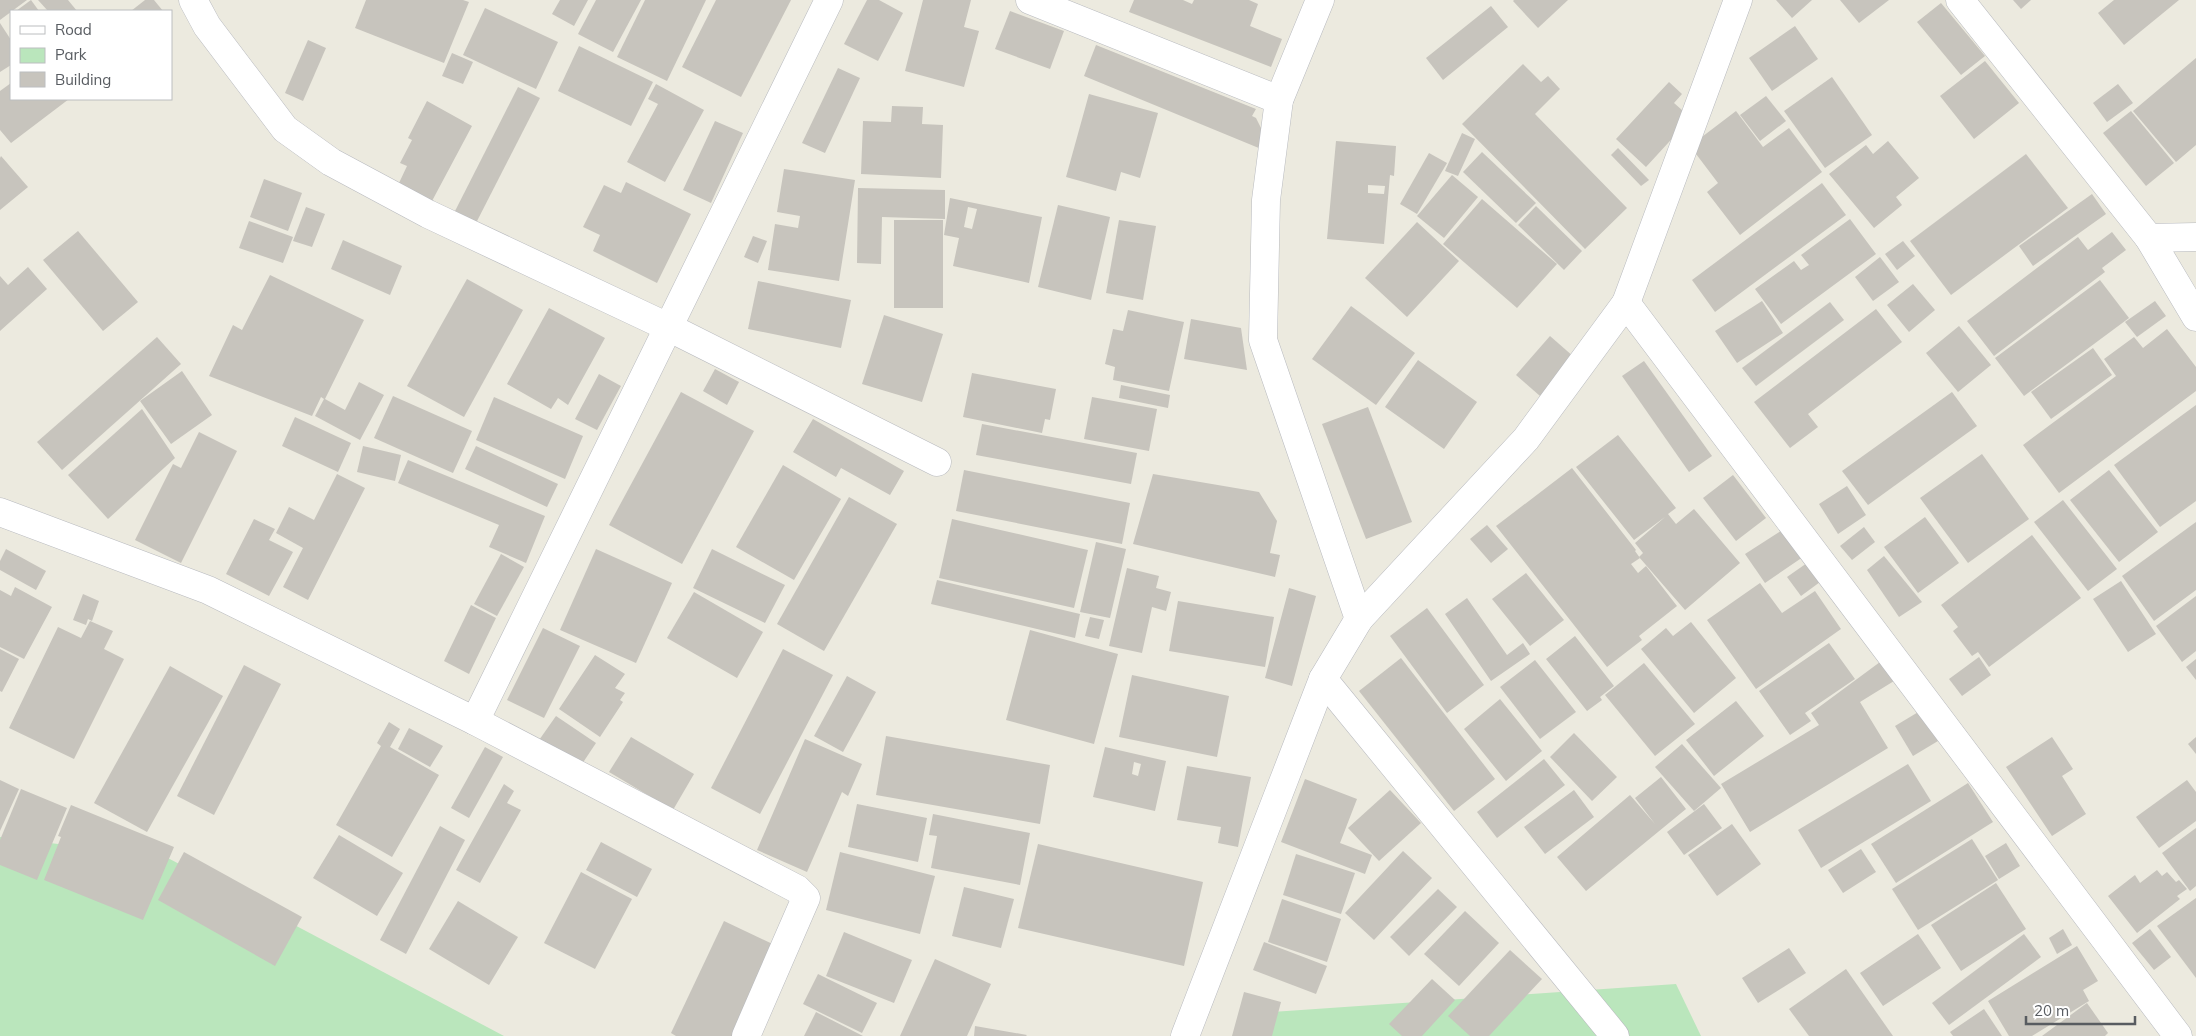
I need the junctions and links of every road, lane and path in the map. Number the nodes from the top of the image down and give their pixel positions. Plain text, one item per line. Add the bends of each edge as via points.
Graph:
1 (193, 0) edge
2 (829, 0) edge
3 (1030, 0) edge
4 (1320, 0) edge
5 (1738, 0) edge
6 (1960, 0) edge
7 (1279, 100) junction
8 (2149, 238) junction
9 (2196, 238) edge
10 (1626, 303) junction
11 (2196, 317) edge
12 (668, 327) junction
13 (937, 462) dead end
14 (0, 512) edge
15 (1359, 619) junction
16 (1323, 679) junction
17 (475, 720) junction
18 (746, 1036) edge
19 (1185, 1036) edge
20 (1615, 1036) edge
21 (2178, 1036) edge

1 - 12 street via 207,26 285,129 331,162 428,214
2 - 12 street
3 - 7 street
4 - 7 street
5 - 10 street
6 - 8 street
7 - 15 street via 1266,200 1263,340
8 - 9 street
8 - 11 street
10 - 15 street via 1526,439
10 - 21 street
12 - 13 street
12 - 17 street
14 - 17 street via 208,590
15 - 16 street
16 - 19 street
16 - 20 street
17 - 18 street via 797,889 806,898

